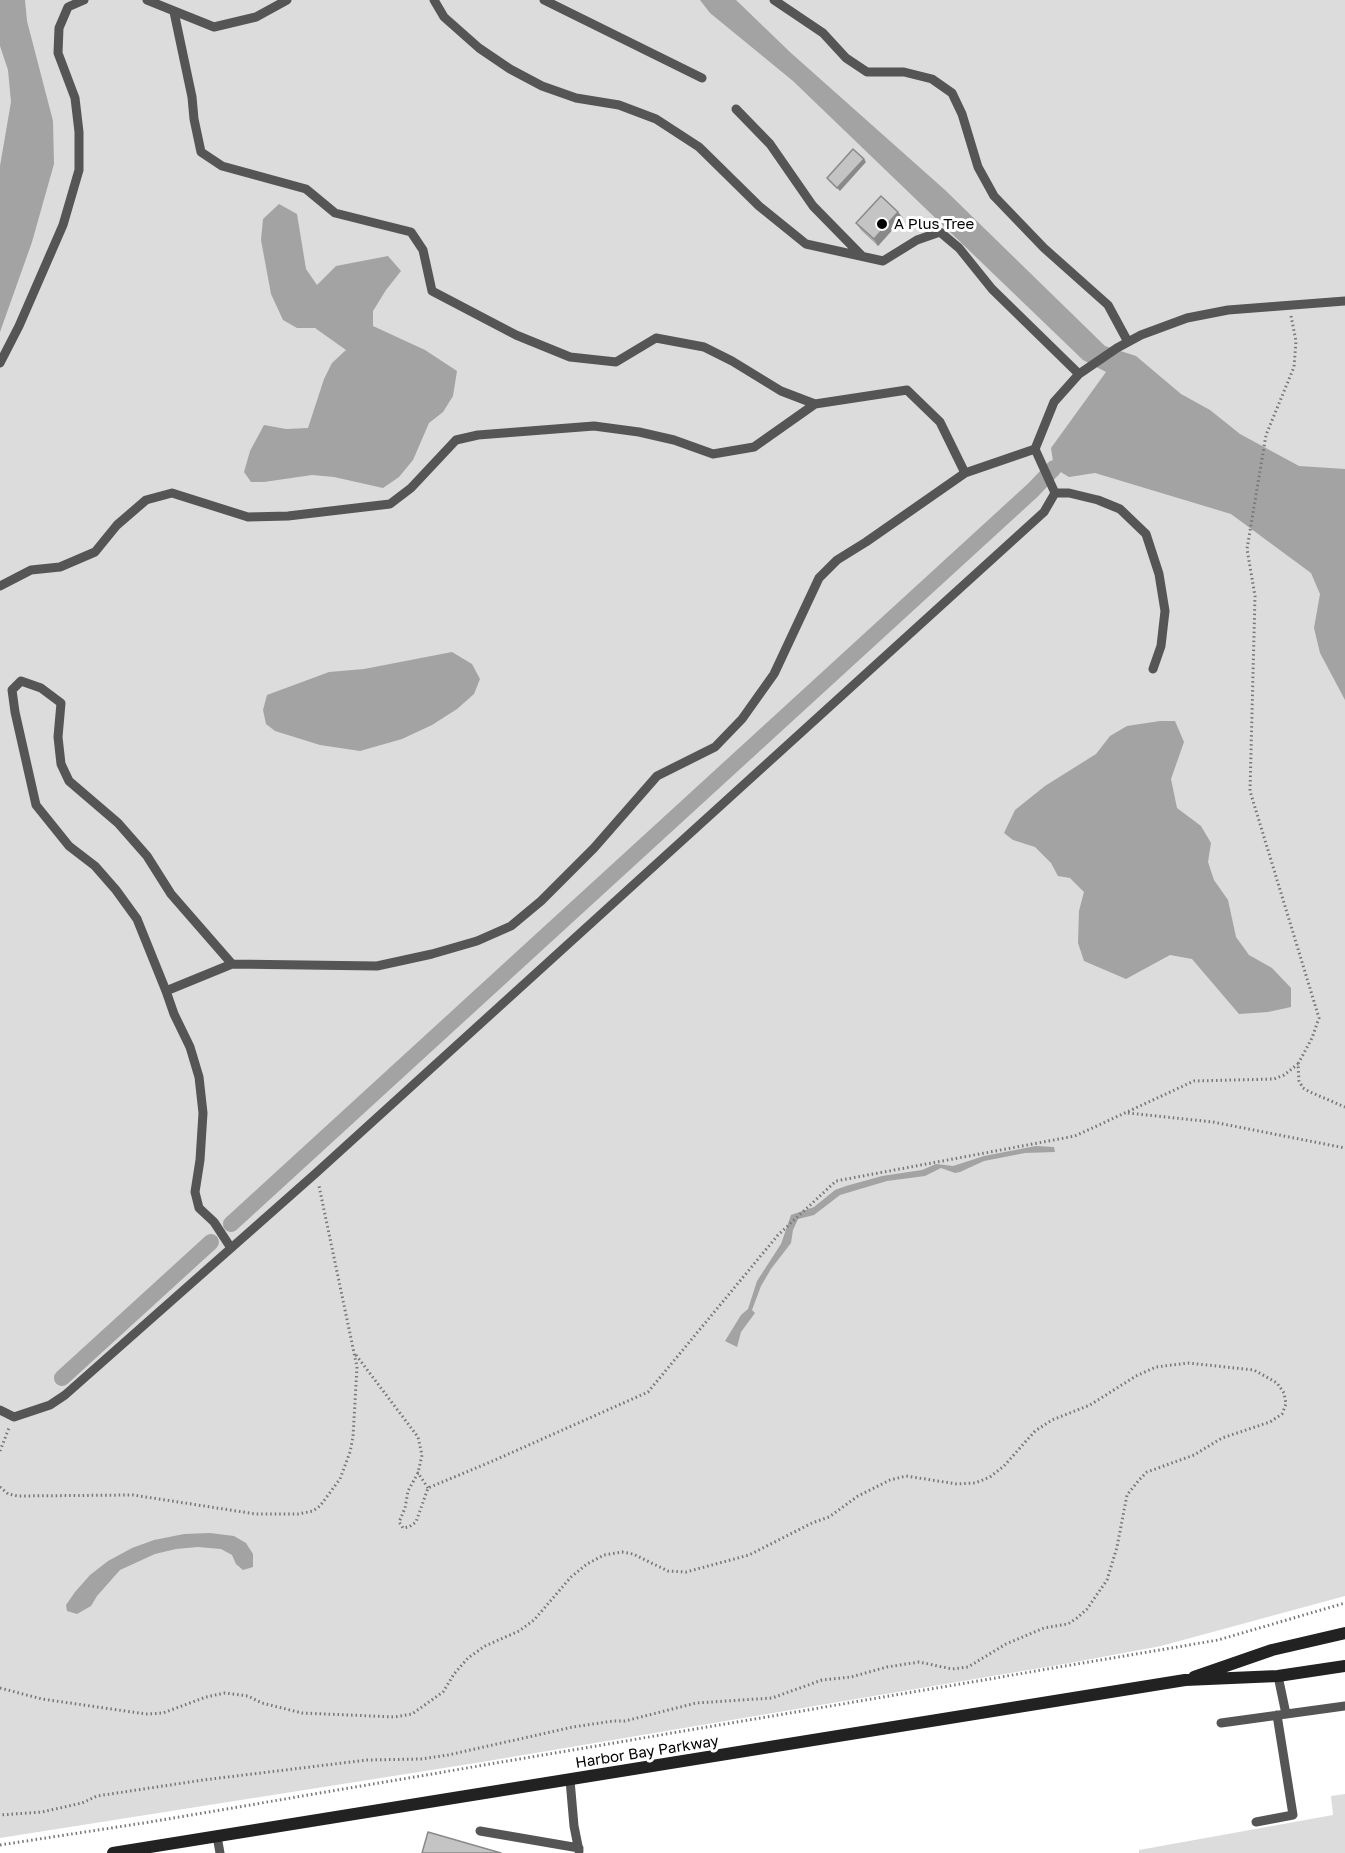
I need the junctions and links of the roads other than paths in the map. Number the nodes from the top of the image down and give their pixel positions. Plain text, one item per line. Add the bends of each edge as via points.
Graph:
1 (84, 0) edge
2 (147, 0) edge
3 (287, 0) edge
4 (434, 0) edge
5 (544, 0) edge
6 (774, 0) edge
7 (174, 12) junction
8 (702, 78) dead end
9 (736, 109) dead end
10 (862, 256) junction
11 (1345, 301) edge
12 (1128, 342) junction
13 (0, 363) edge
14 (1079, 374) junction
15 (815, 404) junction
16 (1035, 449) junction
17 (964, 473) junction
18 (1054, 493) junction
19 (0, 586) edge
20 (1154, 669) dead end
21 (232, 964) junction
22 (166, 991) junction
23 (231, 1248) junction
24 (0, 1410) edge
25 (1345, 1633) edge
26 (1345, 1666) edge
27 (1278, 1676) junction
28 (1185, 1680) junction
29 (1345, 1706) edge
30 (1282, 1714) junction
31 (1221, 1723) dead end
32 (570, 1780) junction
33 (1256, 1822) dead end
34 (480, 1831) dead end
35 (217, 1836) junction
36 (579, 1850) edge
37 (113, 1853) edge
38 (219, 1853) edge

1 - 13 lane via 68,7 59,28 58,53 75,98 79,170 63,225
2 - 7 lane
3 - 7 lane via 256,17 214,27
4 - 10 lane via 444,17 510,69 565,94 619,105 656,119 699,147 759,206 806,244
5 - 8 lane
6 - 12 lane via 823,33 846,58 867,72 904,72 932,79 952,93 978,167 994,196 1044,248 1108,305
7 - 15 lane via 201,152 222,166 306,189 335,213 411,232 423,250 432,291 516,335 570,357 616,362 656,338 704,347 781,391
9 - 10 lane via 770,144 813,206
10 - 14 lane via 882,261 917,240 940,232
11 - 12 lane via 1228,310 1187,318
12 - 14 lane
14 - 16 lane via 1054,402
15 - 17 lane via 907,390 940,422
15 - 19 lane via 754,447 713,453 639,432 594,426 456,440 411,488 390,504 248,517 172,493 146,500 117,525 95,552 60,567 31,570
16 - 17 lane
16 - 18 lane
17 - 21 lane via 837,560 819,578 774,674 742,719 715,747 657,776 594,848 511,926 477,941 376,966
18 - 20 lane via 1098,500 1120,509 1146,534 1159,574 1165,611
18 - 23 lane via 1044,512
21 - 22 lane
21 - 22 lane via 171,894 147,856 118,823 69,781 61,764 59,746 61,703 41,688 21,681 12,690 36,805 69,846 95,866 137,919
22 - 23 lane via 199,1077 203,1113 195,1192 199,1208
23 - 24 lane via 65,1395 50,1405 14,1416
25 - 28 main road, Harbor Bay Parkway via 1272,1650
26 - 27 main road, Harbor Bay Parkway
27 - 28 main road, Harbor Bay Parkway
27 - 30 lane
28 - 32 main road, Harbor Bay Parkway
29 - 30 lane
30 - 31 lane
30 - 33 lane via 1293,1815
32 - 35 main road, Harbor Bay Parkway
32 - 36 lane
34 - 36 lane
35 - 37 main road, Harbor Bay Parkway
35 - 38 lane

